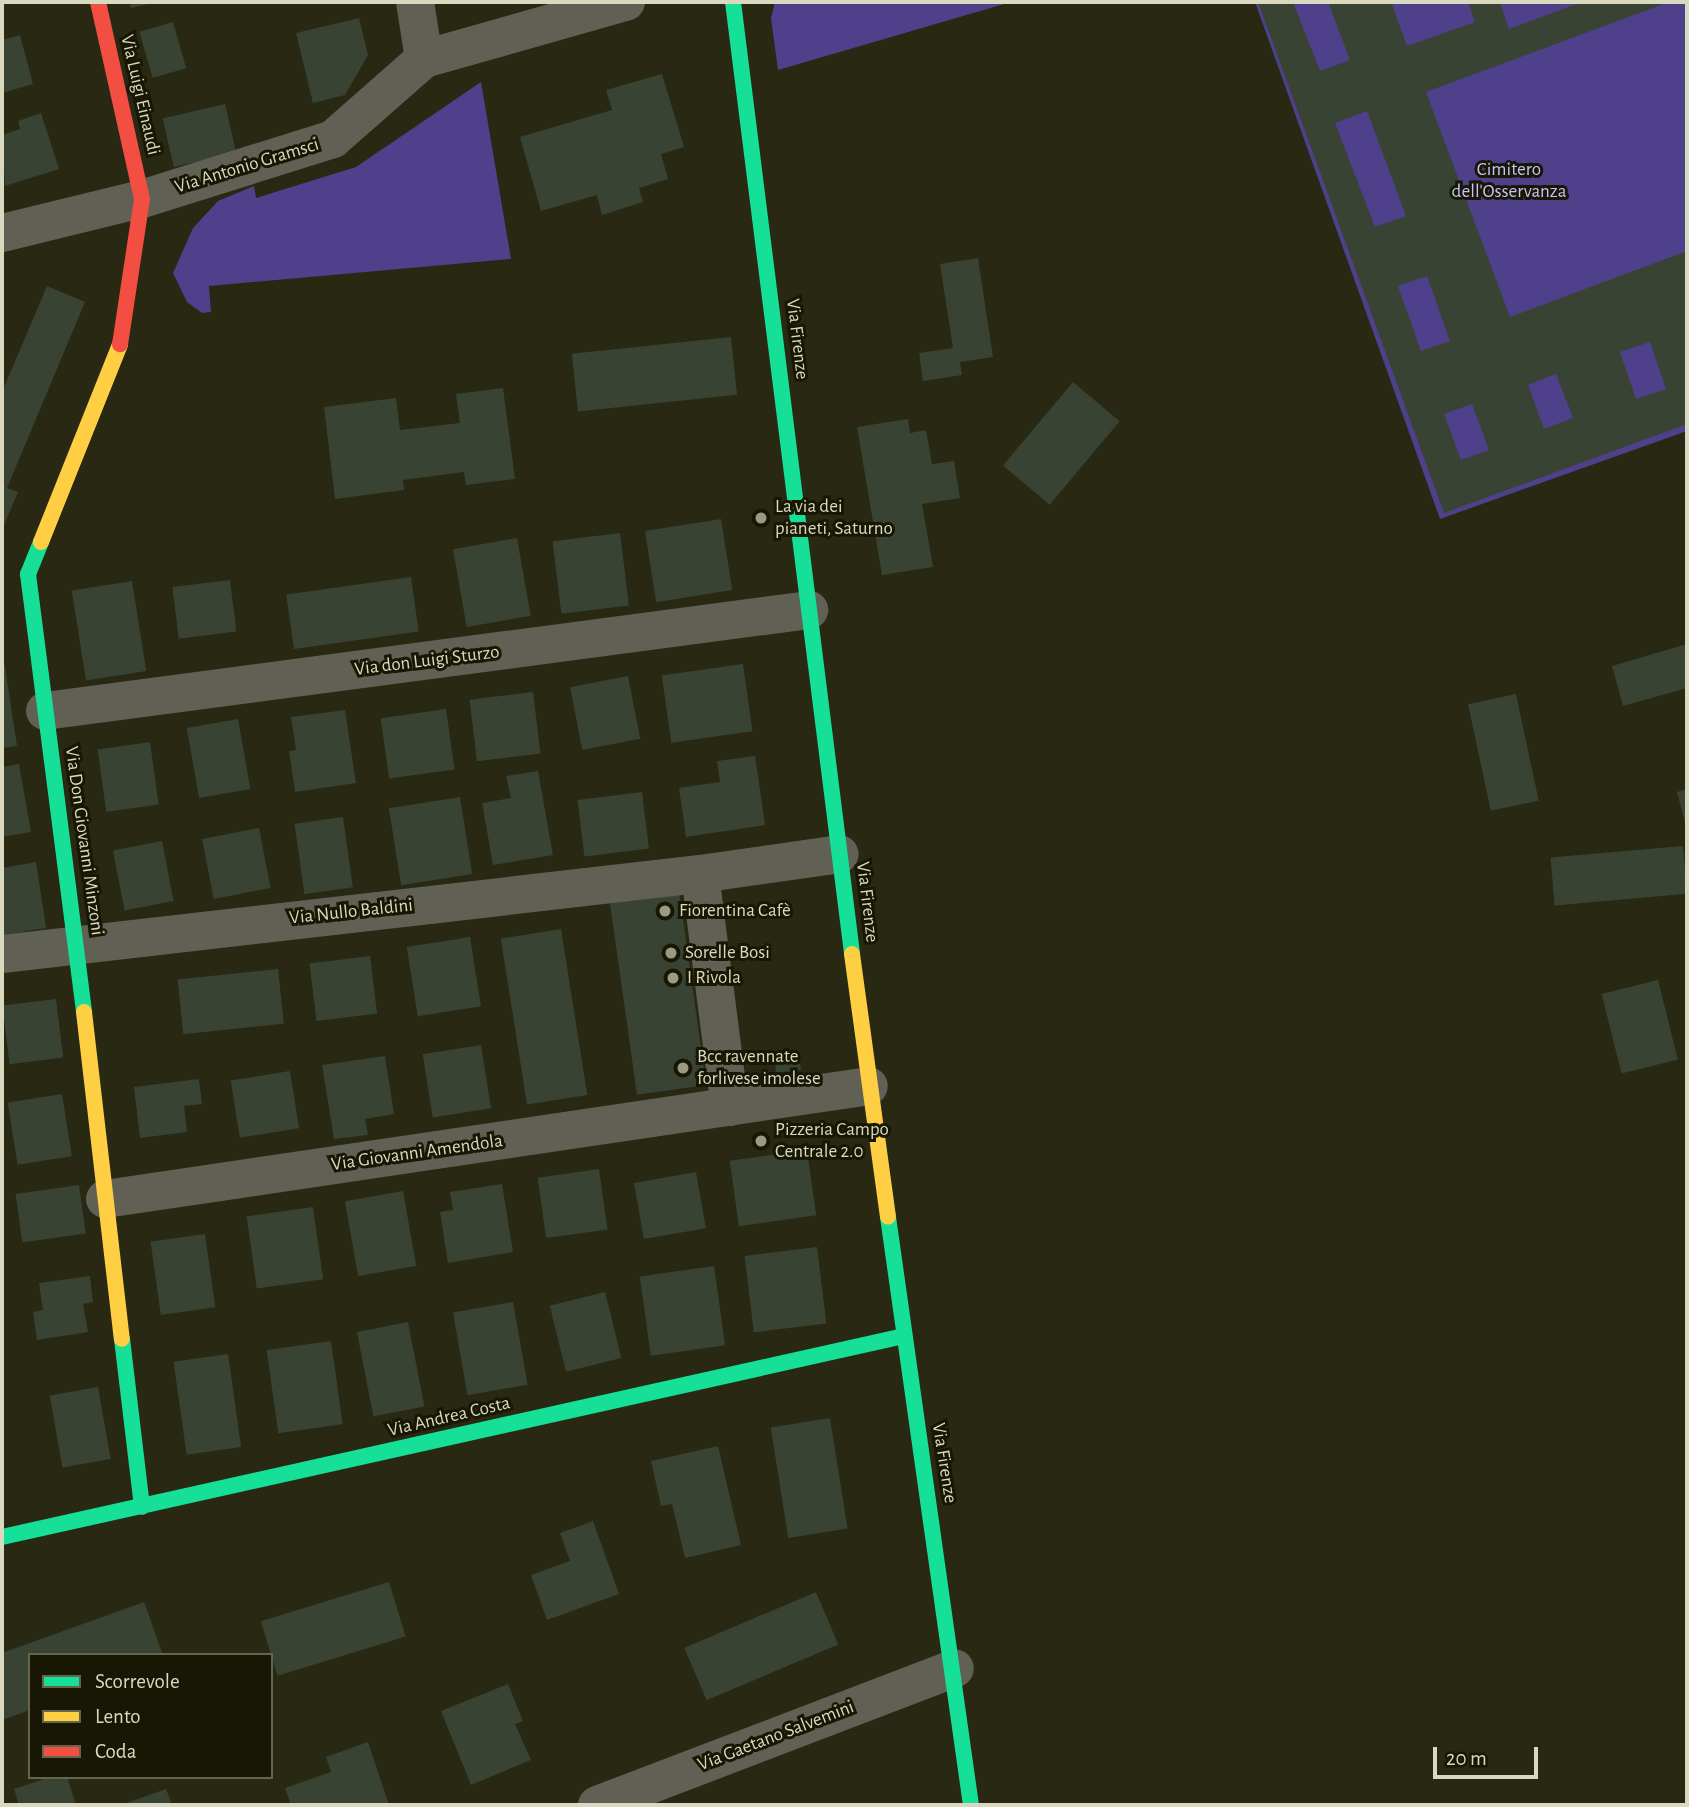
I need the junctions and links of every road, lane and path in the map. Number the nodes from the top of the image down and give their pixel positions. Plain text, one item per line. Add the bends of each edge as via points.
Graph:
1 (97, 2) edge
2 (415, 2) edge
3 (626, 2) edge
4 (733, 2) edge
5 (424, 59) junction
6 (142, 198) junction
7 (2, 233) edge
8 (809, 610) junction
9 (45, 711) junction
10 (839, 854) junction
11 (700, 874) junction
12 (76, 942) junction
13 (2, 954) edge
14 (869, 1086) junction
15 (730, 1107) junction
16 (105, 1199) junction
17 (904, 1336) junction
18 (142, 1507) junction
19 (2, 1537) edge
20 (955, 1668) junction
21 (597, 1805) edge
22 (971, 1805) edge

1 - 6 street, Via Luigi Einaudi
2 - 5 street
3 - 5 street, Via Antonio Gramsci
4 - 8 street, Via Firenze
5 - 6 street, Via Antonio Gramsci via 334,139
6 - 7 street, Via Antonio Gramsci
6 - 9 street, Via Don Giovanni Minzoni via 122,335 28,574
8 - 9 street, Via don Luigi Sturzo
8 - 10 street, Via Firenze
9 - 12 street, Via Don Giovanni Minzoni
10 - 11 street, Via Nullo Baldini
10 - 14 street, Via Firenze
11 - 12 street, Via Nullo Baldini
11 - 15 street
12 - 13 street, Via Nullo Baldini
12 - 16 street, Via Don Giovanni Minzoni
14 - 15 street, Via Giovanni Amendola
14 - 17 street, Via Firenze
15 - 16 street, Via Giovanni Amendola
16 - 18 street, Via Don Giovanni Minzoni
17 - 18 street, Via Andrea Costa
17 - 20 street, Via Firenze
18 - 19 street, Via Andrea Costa
20 - 21 street, Via Gaetano Salvemini
20 - 22 street, Via Firenze

